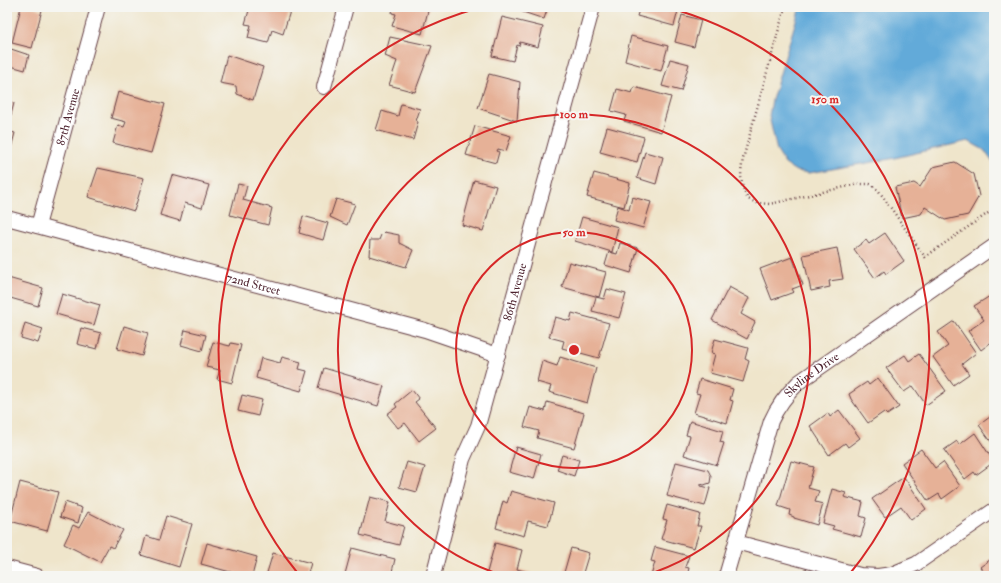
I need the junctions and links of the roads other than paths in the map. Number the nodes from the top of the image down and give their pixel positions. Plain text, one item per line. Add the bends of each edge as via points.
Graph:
1 (98, 7) edge
2 (346, 7) edge
3 (593, 7) edge
4 (324, 87) dead end
5 (7, 218) edge
6 (38, 226) junction
7 (994, 246) edge
8 (498, 355) junction
9 (994, 510) edge
10 (736, 542) junction
11 (7, 568) edge
12 (36, 576) edge
13 (433, 576) edge
14 (726, 576) edge

1 - 6 street, 87th Avenue
2 - 4 street
3 - 8 street, 86th Avenue
5 - 6 street, 72nd Street
6 - 8 street, 72nd Street via 425,330
7 - 10 street, Skyline Drive via 799,382 785,396 771,420
8 - 13 street, 86th Avenue via 478,426 463,459
9 - 10 street via 916,564 878,576 850,573
10 - 14 street, Skyline Drive
11 - 12 street

